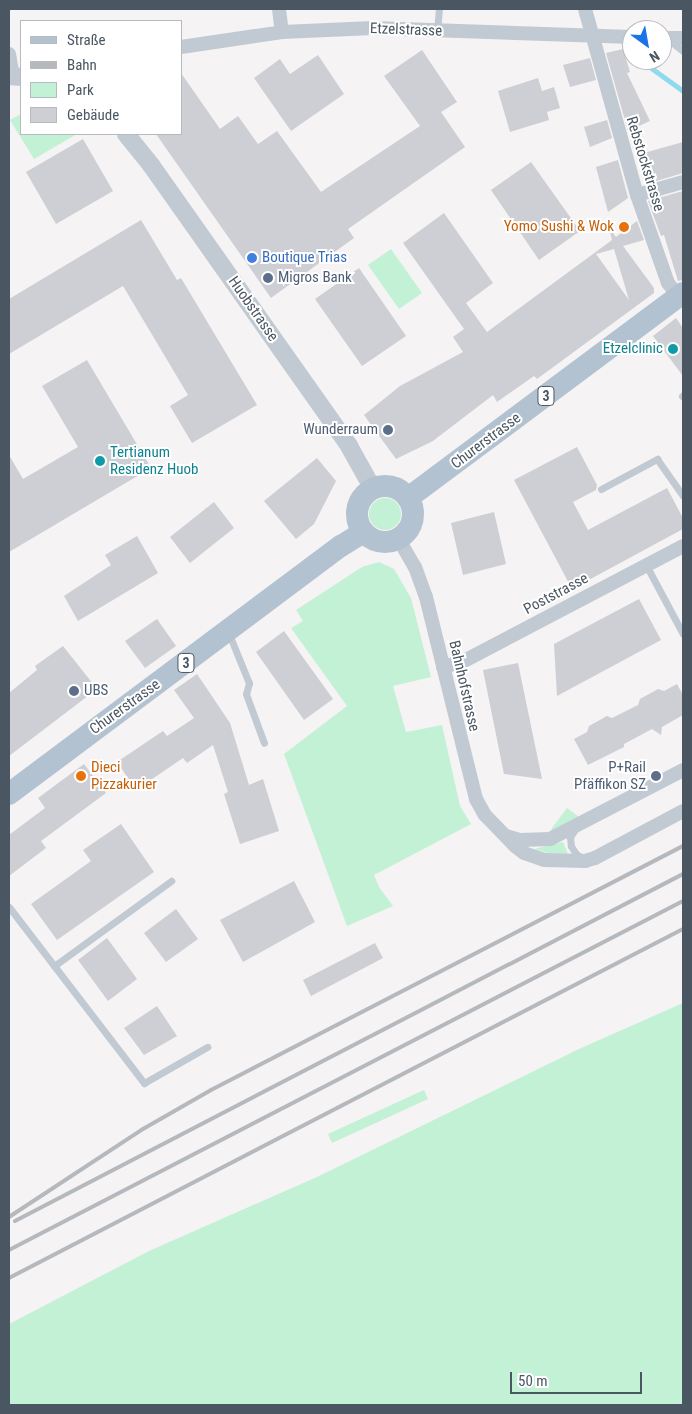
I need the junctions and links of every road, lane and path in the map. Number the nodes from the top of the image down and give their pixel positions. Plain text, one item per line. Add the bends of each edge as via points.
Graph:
1 (279, 9) edge
2 (439, 9) edge
3 (585, 9) edge
4 (437, 31) junction
5 (282, 32) junction
6 (591, 37) junction
7 (622, 37) edge
8 (672, 43) edge
9 (182, 47) edge
10 (683, 51) edge
11 (9, 54) edge
12 (14, 76) edge
13 (127, 135) edge
14 (683, 182) edge
15 (637, 195) junction
16 (681, 295) edge
17 (373, 489) junction
18 (601, 489) dead end
19 (683, 496) edge
20 (408, 498) junction
21 (363, 532) junction
22 (398, 538) junction
23 (683, 546) edge
24 (646, 565) junction
25 (228, 632) junction
26 (683, 634) edge
27 (443, 667) junction
28 (264, 743) dead end
29 (683, 770) edge
30 (9, 794) edge
31 (683, 811) edge
32 (582, 823) junction
33 (506, 836) junction
34 (595, 858) junction
35 (171, 882) dead end
36 (9, 907) edge
37 (54, 966) junction
38 (207, 1047) dead end

1 - 5 street
2 - 4 lane
3 - 6 street, Rebstockstrasse
4 - 5 street, Etzelstrasse via 373,28
4 - 6 street, Etzelstrasse
5 - 9 street, Etzelstrasse
6 - 7 street, Etzelstrasse
6 - 15 street, Rebstockstrasse
8 - 10 lane
11 - 12 street
13 - 17 street, Huobstrasse via 349,446
14 - 15 street
15 - 16 street, Rebstockstrasse via 668,283
16 - 20 main road, Churerstrasse / 3
17 - 20 main road via 392,487
17 - 21 main road via 357,508 357,521
18 - 19 lane via 656,459
20 - 22 main road via 412,518 406,532
21 - 22 main road via 382,542
21 - 25 main road, Churerstrasse / 3
22 - 27 street, Bahnhofstrasse via 419,575
23 - 24 street, Poststrasse
24 - 26 lane
24 - 27 street, Poststrasse via 464,661
25 - 28 lane via 249,683 246,694
25 - 30 main road, Churerstrasse / 3
27 - 33 street, Bahnhofstrasse via 476,799 485,815
29 - 32 street
31 - 34 street, Bahnhofstrasse
32 - 33 street via 550,839 520,840
32 - 34 lane via 573,832 571,846 579,856
33 - 34 street, Bahnhofstrasse via 524,853 539,858 571,862
35 - 37 lane
36 - 37 lane
37 - 38 lane via 144,1083

